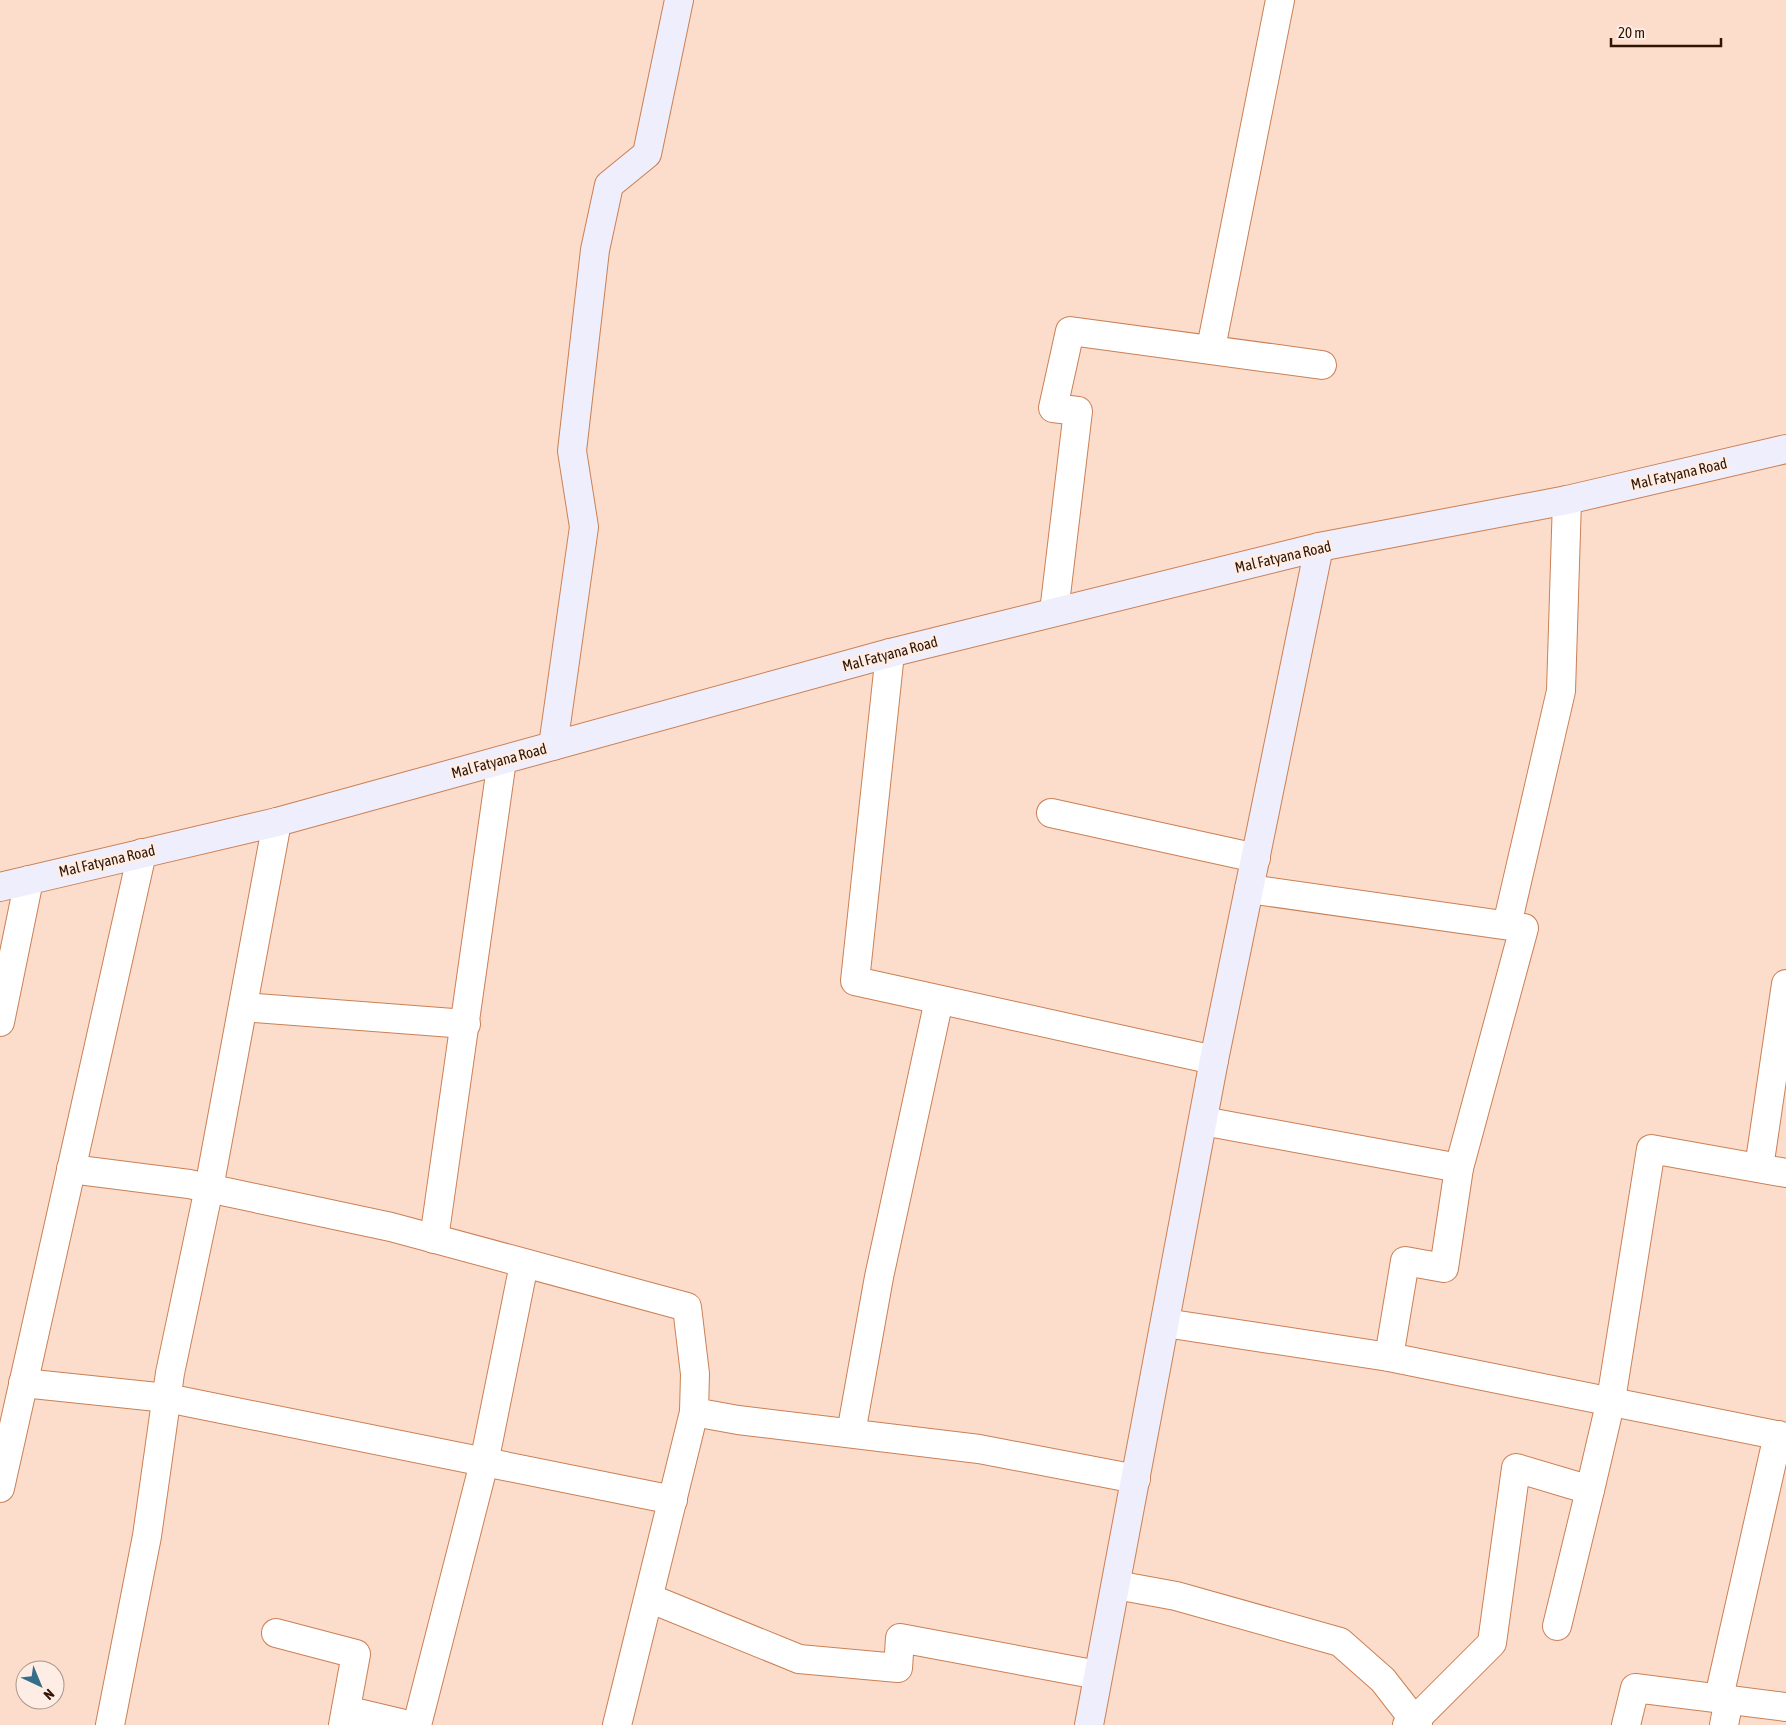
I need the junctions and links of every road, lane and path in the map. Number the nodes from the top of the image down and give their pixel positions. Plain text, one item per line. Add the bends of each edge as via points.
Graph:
1 (679, 0) edge
2 (1280, 0) edge
3 (1211, 348) junction
4 (1322, 365) dead end
5 (1786, 449) edge
6 (1567, 500) junction
7 (1319, 547) junction
8 (1054, 612) junction
9 (890, 653) junction
10 (553, 746) junction
11 (502, 760) junction
12 (1052, 813) dead end
13 (278, 822) junction
14 (142, 853) junction
15 (1256, 858) junction
16 (29, 880) junction
17 (0, 887) edge
18 (1249, 889) junction
19 (1507, 925) junction
20 (1786, 984) edge
21 (939, 1000) junction
22 (243, 1007) junction
23 (0, 1022) edge
24 (466, 1024) junction
25 (1214, 1060) junction
26 (1203, 1121) junction
27 (1459, 1168) junction
28 (1759, 1168) junction
29 (71, 1169) junction
30 (1786, 1173) edge
31 (209, 1188) junction
32 (434, 1239) junction
33 (524, 1264) junction
34 (1165, 1324) junction
35 (1389, 1357) junction
36 (23, 1383) junction
37 (167, 1398) junction
38 (1611, 1400) junction
39 (694, 1412) junction
40 (851, 1433) junction
41 (1782, 1436) edge
42 (484, 1463) junction
43 (1136, 1479) junction
44 (0, 1488) edge
45 (1590, 1490) junction
46 (673, 1500) junction
47 (1116, 1585) junction
48 (648, 1598) junction
49 (1558, 1626) dead end
50 (276, 1633) dead end
51 (1098, 1675) junction
52 (1724, 1698) junction
53 (1786, 1706) edge
54 (345, 1718) edge
55 (1413, 1724) edge
56 (110, 1725) edge
57 (408, 1725) edge
58 (417, 1725) edge
59 (617, 1725) edge
60 (1088, 1725) edge
61 (1626, 1725) edge
62 (1724, 1725) edge

1 - 10 street via 647,154 609,185 595,250 572,451 584,527
2 - 3 street
3 - 4 street
3 - 8 street via 1070,331 1053,408 1078,411
5 - 6 street, Mal Fatyana Road
6 - 7 street, Mal Fatyana Road
6 - 19 street via 1561,691
7 - 8 street, Mal Fatyana Road
7 - 15 street
8 - 9 street, Mal Fatyana Road
9 - 10 street, Mal Fatyana Road
9 - 21 street via 855,981
10 - 11 street, Mal Fatyana Road
11 - 13 street, Mal Fatyana Road
11 - 24 street
12 - 15 street
13 - 14 street, Mal Fatyana Road
13 - 22 street
14 - 16 street, Mal Fatyana Road
14 - 29 street
15 - 18 street
16 - 17 street, Mal Fatyana Road
16 - 23 street
18 - 19 street
18 - 25 street
19 - 27 street via 1524,928
20 - 28 street
21 - 25 street
21 - 40 street via 879,1277
22 - 24 street
22 - 31 street
24 - 32 street
25 - 26 street
26 - 27 street
26 - 34 street
27 - 35 street via 1444,1268 1405,1261
28 - 30 street
28 - 38 street via 1651,1149
29 - 31 street
29 - 36 street
31 - 32 street
31 - 37 street
32 - 33 street
33 - 39 street via 687,1306 695,1374
33 - 42 street
34 - 35 street
34 - 43 street
35 - 38 street
36 - 37 street
36 - 44 street
37 - 42 street
37 - 56 street via 147,1536
38 - 41 street
38 - 45 street
39 - 40 street
39 - 46 street
40 - 43 street via 979,1449
41 - 52 street
42 - 46 street
42 - 58 street
43 - 47 street
45 - 49 street
45 - 55 street via 1516,1468 1492,1643
46 - 48 street
47 - 51 street
47 - 55 street via 1176,1596 1340,1642 1383,1680
48 - 51 street via 799,1659 898,1668 900,1638
48 - 59 street
50 - 54 street via 356,1654
51 - 60 street
52 - 53 street
52 - 61 street via 1635,1688
52 - 62 street
54 - 57 street

